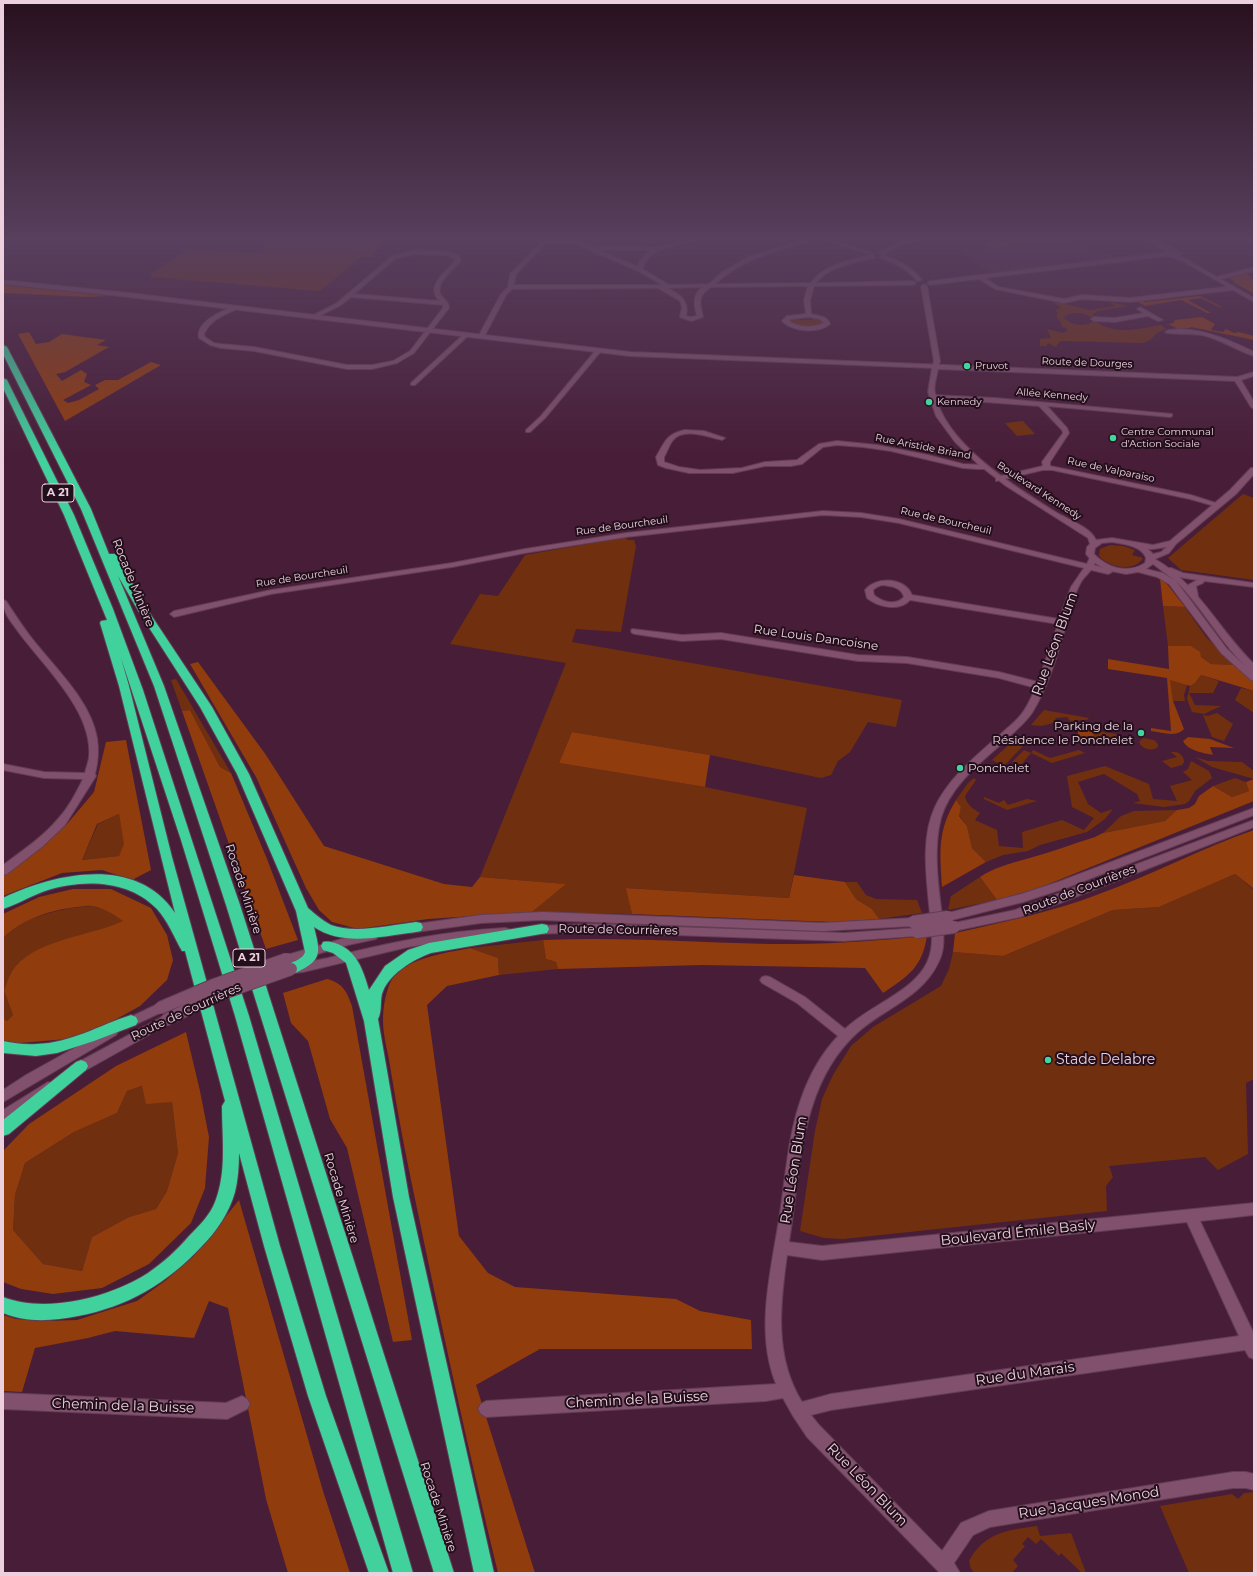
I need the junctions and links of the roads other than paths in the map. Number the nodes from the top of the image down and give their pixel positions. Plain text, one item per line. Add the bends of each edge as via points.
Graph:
1 (223, 314) edge
2 (285, 314) edge
3 (317, 314) edge
4 (442, 314) edge
5 (494, 314) edge
6 (684, 314) edge
7 (699, 314) edge
8 (931, 314) edge
9 (1150, 314) joint
10 (809, 315) joint
11 (313, 317) junction
12 (1094, 319) dead end
13 (1160, 320) dead end
14 (428, 331) junction
15 (1168, 332) dead end
16 (466, 335) junction
17 (481, 337) junction
18 (3, 347) edge
19 (598, 351) junction
20 (1254, 354) edge
21 (935, 367) junction
22 (1254, 374) edge
23 (1237, 378) junction
24 (3, 380) edge
25 (413, 384) dead end
26 (933, 397) junction
27 (1041, 404) junction
28 (1254, 407) edge
29 (1170, 415) dead end
30 (528, 431) dead end
31 (722, 438) dead end
32 (984, 467) junction
33 (1047, 468) junction
34 (1254, 470) edge
35 (999, 479) junction
36 (1218, 505) junction
37 (86, 509) junction
38 (1083, 531) junction
39 (1112, 540) junction
40 (1173, 543) junction
41 (1094, 544) junction
42 (1134, 544) junction
43 (1092, 557) junction
44 (1150, 558) junction
45 (1073, 562) junction
46 (1090, 567) junction
47 (1121, 570) junction
48 (1139, 570) junction
49 (1108, 572) junction
50 (1166, 573) junction
51 (1179, 579) junction
52 (1200, 580) junction
53 (1211, 580) junction
54 (1076, 585) junction
55 (1254, 585) edge
56 (1194, 596) junction
57 (908, 597) dead end
58 (3, 603) edge
59 (108, 609) junction
60 (174, 614) dead end
61 (1063, 622) junction
62 (635, 631) dead end
63 (1254, 669) edge
64 (1254, 678) edge
65 (1041, 686) junction
66 (3, 767) edge
67 (91, 776) junction
68 (1254, 811) edge
69 (1254, 823) edge
70 (3, 871) edge
71 (3, 904) edge
72 (303, 911) junction
73 (416, 927) junction
74 (915, 927) junction
75 (542, 929) junction
76 (328, 946) junction
77 (312, 952) junction
78 (349, 957) junction
79 (195, 963) junction
80 (289, 964) junction
81 (766, 980) dead end
82 (372, 1021) junction
83 (131, 1022) junction
84 (846, 1036) junction
85 (3, 1047) edge
86 (81, 1066) junction
87 (231, 1094) junction
88 (3, 1097) edge
89 (3, 1117) edge
90 (3, 1129) edge
91 (1253, 1209) edge
92 (1191, 1216) junction
93 (782, 1248) junction
94 (3, 1305) edge
95 (1253, 1345) edge
96 (787, 1390) junction
97 (3, 1401) edge
98 (242, 1404) dead end
99 (486, 1409) dead end
100 (798, 1410) junction
101 (1254, 1482) edge
102 (948, 1569) edge
103 (378, 1573) edge
104 (403, 1573) edge
105 (444, 1573) edge
106 (484, 1573) edge

1 - 14 street via 206,324 201,334 202,338 212,344 248,348 347,367 372,367 395,362 412,352
2 - 11 street
3 - 11 street
4 - 14 street
5 - 17 street
6 - 7 street via 683,317 691,319 700,317
8 - 21 street, Boulevard Kennedy via 937,361
9 - 12 street via 1115,320
9 - 13 street
10 - 10 street via 789,317 785,321 791,326 819,328 827,324 822,318
11 - 14 street
14 - 16 street
15 - 20 street via 1204,332
16 - 17 street
16 - 25 street
17 - 19 street
18 - 37 highway, Rocade Minière / A 21
19 - 21 street, Route de Dourges via 661,356
19 - 30 street via 543,417
21 - 23 street, Route de Dourges
21 - 26 street, Boulevard Kennedy
22 - 23 street, Route de Dourges
23 - 28 street
24 - 59 highway, A 21 via 69,515
26 - 27 street, Allée Kennedy
26 - 32 street, Boulevard Kennedy via 938,413 948,428
27 - 29 street, Allée Kennedy
27 - 33 street via 1066,432 1046,462
31 - 32 street, Rue Aristide Briand via 695,432 676,434 670,439 660,457 661,463 682,470 739,471 765,464 800,462 816,448 825,444 839,444 898,450 963,466
32 - 35 street, Boulevard Kennedy
33 - 35 street, Rue de Valparaiso
33 - 36 street, Rue de Valparaiso via 1191,497
34 - 36 street
35 - 38 street, Boulevard Kennedy
36 - 40 street
37 - 72 highway via 144,612 206,707 243,774
37 - 105 highway, Rocade Minière / A 21 via 159,686 223,874
38 - 39 street, Boulevard Kennedy
38 - 41 street, Boulevard Kennedy via 1091,537
39 - 41 street
39 - 42 street, Boulevard Kennedy
40 - 42 street, Boulevard Kennedy via 1153,547
40 - 44 street via 1165,553
41 - 43 street, Rue Léon Blum via 1089,550
42 - 44 street via 1145,550
43 - 45 street
43 - 46 street, Rue Léon Blum
43 - 47 street via 1104,566
44 - 48 street via 1148,564
44 - 50 street
45 - 46 street, Rue de Bourcheuil
45 - 60 street, Rue de Bourcheuil via 899,521 843,513 823,513 610,537 452,565 271,592
46 - 49 street, Rue de Bourcheuil
46 - 54 street, Rue Léon Blum
47 - 48 street
47 - 49 street, Rue Léon Blum
48 - 50 street
49 - 54 street, Rue Léon Blum
50 - 51 street
50 - 53 street
50 - 64 street via 1224,651
51 - 52 street
51 - 56 street
52 - 53 street
52 - 56 street via 1192,585
53 - 55 street
54 - 61 street, Rue Léon Blum
56 - 63 street via 1228,643
57 - 61 street
58 - 67 street via 32,646 73,696 92,732 95,751
59 - 79 highway via 105,622 124,686
59 - 104 highway, A 21 via 138,690 242,1016
61 - 65 street, Rue Léon Blum
62 - 65 street, Rue Louis Dancoisne via 682,638 721,636 858,658 907,660 999,675
65 - 84 street, Rue Léon Blum via 1026,715 958,779 939,810 932,840 938,936 934,960 920,982 862,1021
66 - 67 street via 44,775
67 - 70 street via 84,791 60,824
68 - 74 street, Route de Courrières, bridge via 1069,883
69 - 74 street, Route de Courrières, bridge via 1016,914 954,927
71 - 79 highway via 43,886 63,882 85,879 126,884 146,893 161,905
72 - 73 highway via 326,928 342,932 362,933
72 - 77 highway
73 - 74 street, Route de Courrières via 481,919 542,916 822,927
73 - 76 street, Route de Courrières
74 - 75 street, Route de Courrières via 844,937 590,928
75 - 78 street, Route de Courrières via 431,939
75 - 82 highway via 429,948 413,954 390,970 375,992
76 - 77 street, Route de Courrières
76 - 78 highway
77 - 80 highway via 306,962
78 - 80 street, Route de Courrières via 308,967
78 - 82 highway via 356,970
79 - 87 highway
80 - 83 street, Route de Courrières, bridge via 214,985
80 - 86 street, Route de Courrières, bridge via 212,997
81 - 84 street via 801,1000
82 - 106 highway via 401,1197
83 - 85 highway via 45,1050
83 - 88 street, Route de Courrières
84 - 93 street, Rue Léon Blum via 814,1081 802,1115
86 - 89 street, Route de Courrières
86 - 90 highway
87 - 94 highway via 231,1156 222,1205 208,1228 182,1258 132,1292 107,1302 54,1312 28,1312
87 - 103 highway via 272,1246 317,1396
91 - 92 street, Boulevard Émile Basly
92 - 93 street, Boulevard Émile Basly via 822,1253
92 - 95 street
93 - 96 street, Rue Léon Blum via 776,1295 775,1336 777,1362
95 - 100 street, Rue du Marais via 831,1402
96 - 99 street, Chemin de la Buisse
96 - 100 street, Rue Léon Blum
97 - 98 street, Chemin de la Buisse via 226,1411
100 - 102 street, Rue Léon Blum via 814,1431
101 - 102 street, Rue Jacques Monod via 1233,1480 989,1519 967,1529 954,1547

